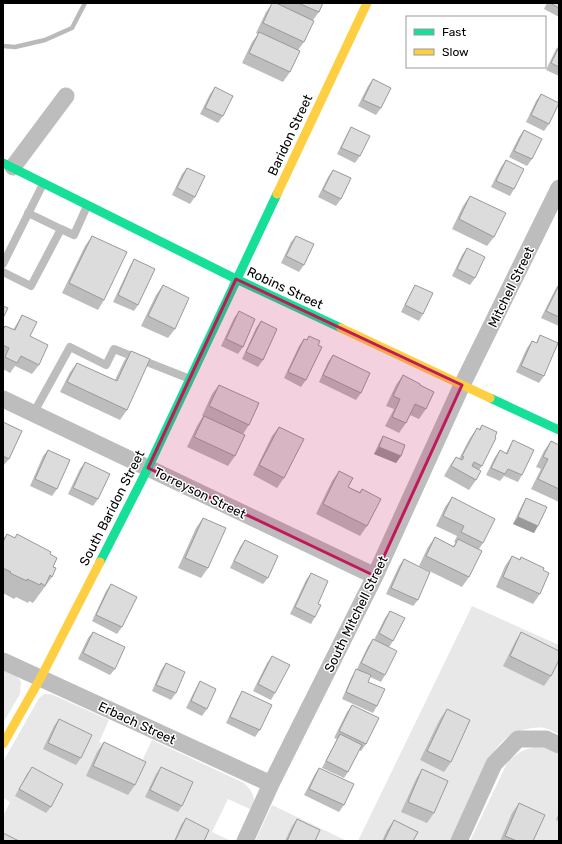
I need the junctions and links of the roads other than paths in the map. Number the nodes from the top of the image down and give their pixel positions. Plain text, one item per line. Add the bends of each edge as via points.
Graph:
1 (367, 3) edge
2 (66, 96) dead end
3 (8, 165) edge
4 (43, 183) junction
5 (559, 188) edge
6 (87, 205) junction
7 (28, 213) junction
8 (62, 229) junction
9 (3, 264) edge
10 (3, 272) edge
11 (236, 279) junction
12 (190, 379) junction
13 (462, 385) junction
14 (3, 399) edge
15 (33, 414) junction
16 (559, 430) edge
17 (148, 468) junction
18 (375, 576) junction
19 (3, 661) edge
20 (40, 679) junction
21 (3, 744) edge
22 (559, 745) edge
23 (271, 784) junction
24 (245, 841) edge
25 (458, 841) edge

1 - 11 street, Baridon Street
2 - 3 street
3 - 4 street, Robins Street
4 - 6 street, Robins Street
4 - 7 lane
5 - 13 street, Mitchell Street
6 - 8 lane via 74,235
6 - 11 street, Robins Street
7 - 8 lane
7 - 9 lane
8 - 10 lane via 31,286
11 - 12 street, South Baridon Street
11 - 13 street, Robins Street
12 - 15 lane via 114,349 106,365 70,347
12 - 17 street, South Baridon Street
13 - 16 street, Robins Street
13 - 18 street, South Mitchell Street
14 - 15 street, Torreyson Street
15 - 17 street, Torreyson Street
17 - 18 street, Torreyson Street
17 - 20 street, South Baridon Street
18 - 23 street, South Mitchell Street
19 - 20 street, Erbach Street
20 - 21 street, South Baridon Street
20 - 23 street, Erbach Street
22 - 25 street via 546,739 518,739 494,764
23 - 24 street, South Mitchell Street

